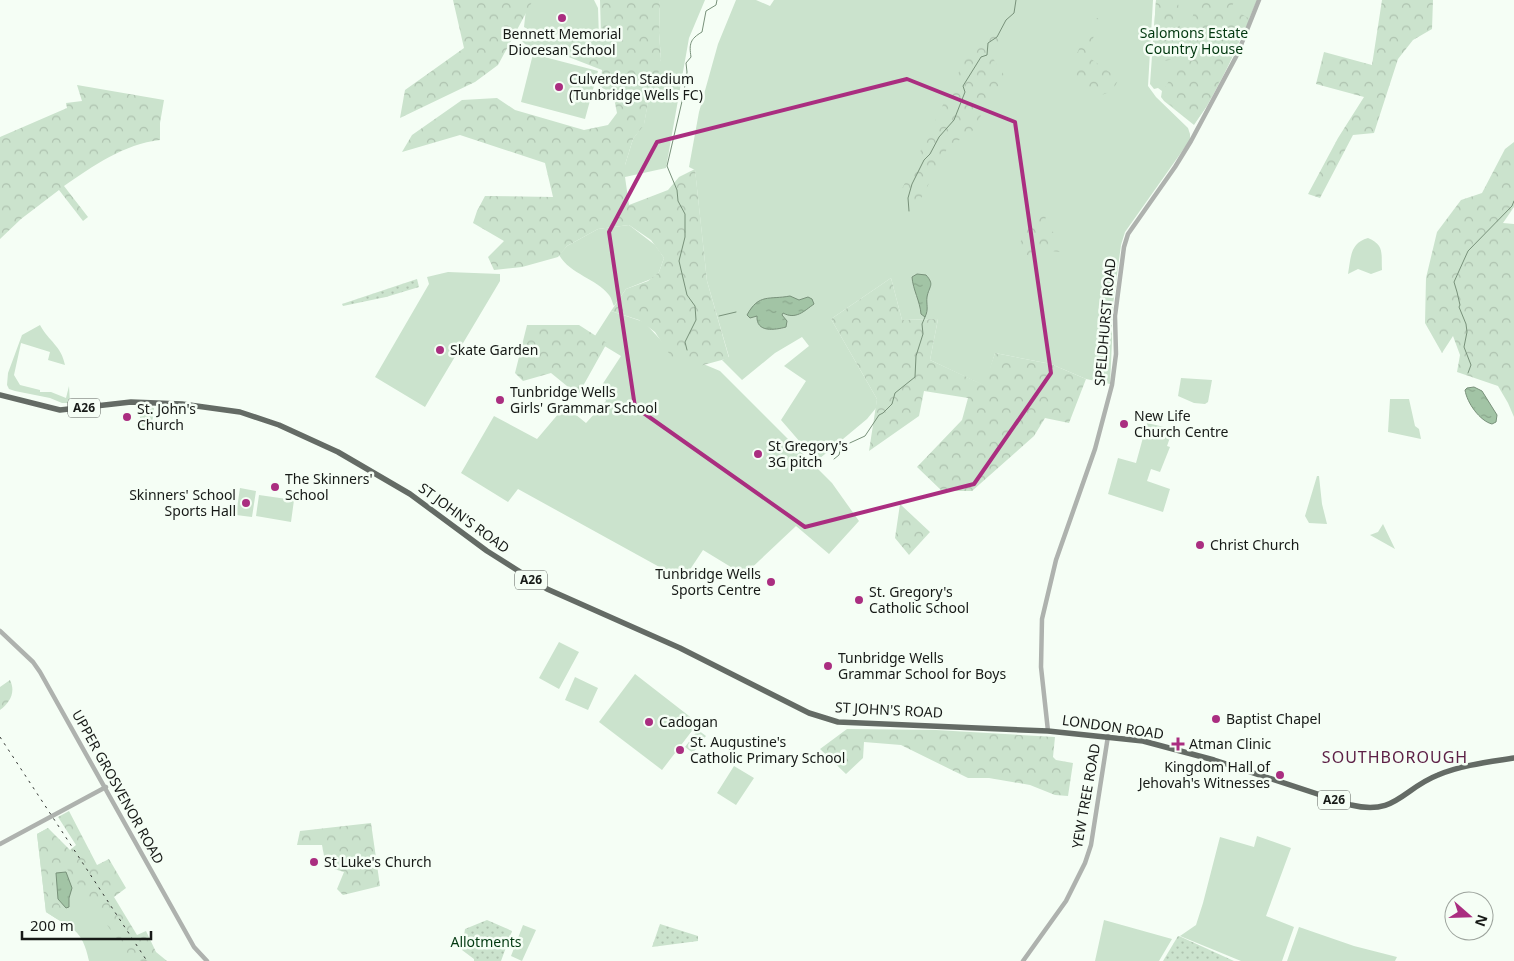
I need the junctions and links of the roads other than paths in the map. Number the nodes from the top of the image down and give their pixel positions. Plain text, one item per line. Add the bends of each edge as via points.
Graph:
1 (1258, 0) edge
2 (0, 395) edge
3 (0, 631) edge
4 (1048, 731) junction
5 (1108, 736) junction
6 (1514, 758) edge
7 (106, 787) junction
8 (0, 844) edge
9 (207, 961) edge
10 (1023, 961) edge

1 - 4 street, SPELDHURST ROAD via 1237,55 1191,141 1128,234 1124,247 1115,316 1116,354 1112,385 1095,449 1056,560 1042,619 1040,666
2 - 4 highway, ST JOHN'S ROAD / A26 via 60,410 154,402 228,410 259,417 324,444 395,485 487,551 547,589 680,648 817,716 838,722
3 - 7 street, UPPER GROSVENOR ROAD via 40,672
4 - 5 highway, LONDON ROAD / A26
5 - 6 highway, LONDON ROAD / A26 via 1182,750 1372,809 1391,804 1437,775
5 - 10 street, YEW TREE ROAD via 1086,863 1066,901
7 - 8 street
7 - 9 street, UPPER GROSVENOR ROAD via 130,836 194,947

